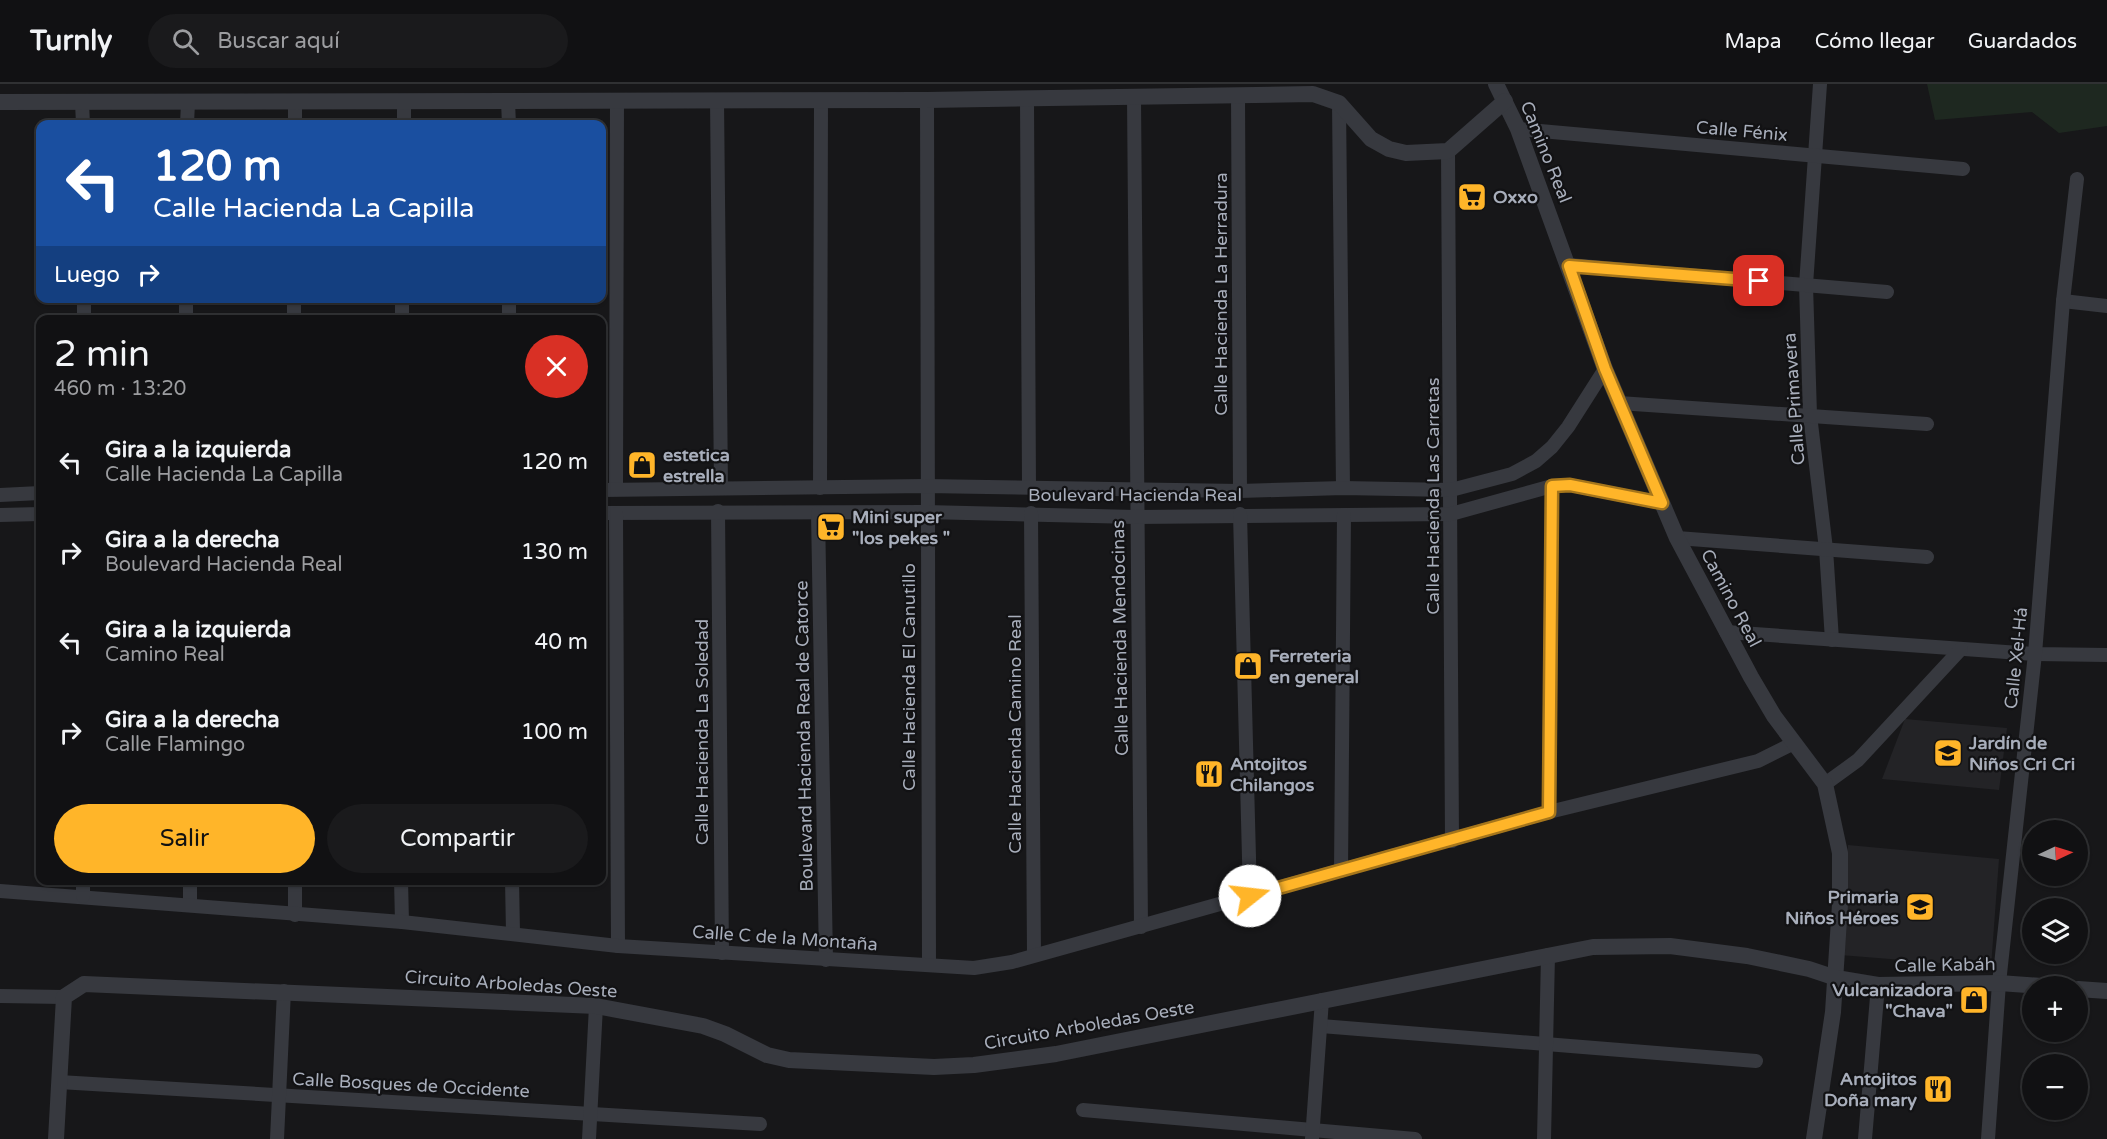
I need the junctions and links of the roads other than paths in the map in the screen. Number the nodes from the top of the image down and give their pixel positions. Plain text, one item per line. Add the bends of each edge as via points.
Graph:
1 (1496, 84) edge
2 (1820, 84) edge
3 (1238, 96) junction
4 (1134, 98) junction
5 (617, 100) junction
6 (717, 100) junction
7 (821, 100) junction
8 (927, 100) junction
9 (1027, 100) junction
10 (1505, 101) junction
11 (0, 102) edge
12 (404, 102) junction
13 (508, 102) junction
14 (82, 103) junction
15 (188, 103) junction
16 (295, 103) junction
17 (1339, 103) junction
18 (82, 120) edge
19 (187, 120) edge
20 (295, 120) edge
21 (404, 120) edge
22 (508, 120) edge
23 (1518, 129) junction
24 (1448, 151) junction
25 (1814, 155) junction
26 (1963, 169) dead end
27 (2077, 179) dead end
28 (1569, 266) junction
29 (1806, 285) junction
30 (1887, 292) dead end
31 (2063, 302) junction
32 (2107, 306) edge
33 (1605, 369) junction
34 (1619, 403) junction
35 (1810, 415) junction
36 (1927, 424) dead end
37 (926, 486) junction
38 (1029, 486) junction
39 (1552, 486) junction
40 (721, 487) junction
41 (820, 488) junction
42 (1343, 488) junction
43 (616, 489) junction
44 (606, 490) edge
45 (1136, 490) junction
46 (1451, 490) junction
47 (1240, 491) junction
48 (36, 493) edge
49 (0, 495) edge
50 (1662, 503) junction
51 (718, 511) junction
52 (926, 512) junction
53 (606, 513) edge
54 (818, 513) junction
55 (1031, 513) junction
56 (36, 514) edge
57 (616, 514) junction
58 (1240, 514) junction
59 (1451, 514) junction
60 (0, 515) edge
61 (1344, 515) junction
62 (1137, 516) junction
63 (1677, 538) junction
64 (1826, 549) junction
65 (1927, 557) dead end
66 (1726, 632) junction
67 (1832, 640) junction
68 (1961, 649) junction
69 (2035, 654) junction
70 (2107, 655) edge
71 (1794, 743) junction
72 (1825, 784) junction
73 (1549, 812) junction
74 (1452, 841) junction
75 (1341, 871) junction
76 (83, 885) edge
77 (190, 885) edge
78 (295, 885) edge
79 (401, 885) edge
80 (512, 885) edge
81 (0, 891) edge
82 (83, 896) junction
83 (1250, 896) junction
84 (190, 905) junction
85 (295, 915) junction
86 (402, 922) junction
87 (1141, 927) junction
88 (513, 933) junction
89 (618, 945) junction
90 (722, 953) junction
91 (1034, 955) junction
92 (1548, 955) junction
93 (826, 960) junction
94 (929, 965) junction
95 (1836, 978) junction
96 (1999, 983) junction
97 (1878, 985) junction
98 (2022, 985) edge
99 (2088, 989) edge
100 (284, 991) junction
101 (2107, 991) edge
102 (0, 996) edge
103 (64, 997) junction
104 (1322, 1000) junction
105 (596, 1006) junction
106 (1321, 1026) junction
107 (1547, 1043) junction
108 (1756, 1061) dead end
109 (59, 1082) junction
110 (279, 1095) junction
111 (1083, 1110) dead end
112 (590, 1114) junction
113 (760, 1124) dead end
114 (1312, 1134) edge
115 (56, 1139) edge
116 (277, 1139) edge
117 (589, 1139) edge
118 (1415, 1139) edge
119 (1544, 1139) edge
120 (1814, 1139) edge
121 (1865, 1139) edge
122 (1989, 1139) edge

1 - 10 street, Camino Real
2 - 25 street, Calle Primavera
3 - 4 street
3 - 17 street via 1313,94
3 - 47 street, Calle Hacienda La Herradura
4 - 9 street
4 - 45 street, Calle Hacienda Mendocinas
5 - 6 street
5 - 13 street
5 - 43 street
6 - 7 street
6 - 40 street
7 - 8 street
7 - 41 street
8 - 9 street
8 - 37 street, Calle Hacienda El Canutillo
9 - 38 street
10 - 23 street, Camino Real
10 - 24 street
11 - 14 street
12 - 13 street
12 - 16 street
12 - 21 street
13 - 22 street
14 - 15 street
14 - 18 street
15 - 16 street
15 - 19 street
16 - 20 street
17 - 24 street via 1371,139 1389,149 1406,153
17 - 42 street
23 - 25 street, Calle Fénix
23 - 28 street, Camino Real
24 - 46 street, Calle Hacienda Las Carretas
25 - 26 street, Calle Fénix
25 - 29 street, Calle Primavera
27 - 31 street, Calle Xel-Há
28 - 29 street
28 - 33 street, Camino Real
29 - 30 street
29 - 35 street, Calle Primavera
31 - 32 street
31 - 69 street, Calle Xel-Há
33 - 34 street, Camino Real
33 - 46 street, Boulevard Hacienda Real via 1568,427 1536,461 1512,474
34 - 35 street
34 - 50 street, Camino Real
35 - 36 street
35 - 64 street, Calle Primavera
37 - 38 street, Boulevard Hacienda Real
37 - 41 street, Boulevard Hacienda Real
37 - 52 street, Calle Hacienda El Canutillo
38 - 45 street, Boulevard Hacienda Real
39 - 50 street, Boulevard Hacienda Real via 1570,485
39 - 59 street, Boulevard Hacienda Real
39 - 73 street
40 - 41 street, Boulevard Hacienda Real
40 - 43 street, Boulevard Hacienda Real
42 - 46 street, Boulevard Hacienda Real
42 - 47 street, Boulevard Hacienda Real
43 - 44 street, Boulevard Hacienda Real
45 - 47 street, Boulevard Hacienda Real
45 - 62 street, Calle Hacienda Mendocinas
46 - 59 street, Calle Hacienda Las Carretas
48 - 49 street
50 - 63 street, Camino Real
51 - 54 street, Boulevard Hacienda Real
51 - 57 street, Boulevard Hacienda Real
51 - 90 street, Calle Hacienda La Soledad
52 - 54 street, Boulevard Hacienda Real
52 - 55 street, Boulevard Hacienda Real
52 - 94 street, Calle Hacienda El Canutillo
53 - 57 street, Boulevard Hacienda Real
54 - 93 street, Boulevard Hacienda Real de Catorce
55 - 62 street, Boulevard Hacienda Real
55 - 91 street, Calle Hacienda Camino Real
56 - 60 street
57 - 89 street
58 - 61 street, Boulevard Hacienda Real
58 - 62 street, Boulevard Hacienda Real
58 - 83 street
59 - 61 street, Boulevard Hacienda Real
59 - 74 street, Calle Hacienda Las Carretas
61 - 75 street
62 - 87 street, Calle Hacienda Mendocinas
63 - 64 street
63 - 66 street, Camino Real
64 - 65 street
64 - 67 street, Calle Primavera
66 - 67 street
66 - 71 street, Camino Real
67 - 68 street
68 - 69 street
68 - 72 street via 1858,760
69 - 70 street
69 - 96 street, Calle Xel-Há
71 - 72 street, Camino Real
71 - 73 street, Calle C de la Montaña via 1758,761
72 - 95 street, Camino Real via 1840,853
73 - 74 street, Calle C de la Montaña
74 - 75 street, Calle C de la Montaña
75 - 83 street, Calle C de la Montaña
76 - 82 street
77 - 84 street
78 - 85 street
79 - 86 street
80 - 88 street
81 - 82 street, Calle C de la Montaña
82 - 84 street, Calle C de la Montaña
83 - 87 street, Calle C de la Montaña
84 - 85 street, Calle C de la Montaña
85 - 86 street, Calle C de la Montaña
86 - 88 street, Calle C de la Montaña
87 - 91 street, Calle C de la Montaña
88 - 89 street, Calle C de la Montaña
89 - 90 street, Calle C de la Montaña
90 - 93 street, Calle C de la Montaña
91 - 94 street, Calle C de la Montaña via 974,968
92 - 95 street, Circuito Arboledas Oeste via 1593,947 1670,946 1785,963
92 - 104 street, Circuito Arboledas Oeste
92 - 107 street
93 - 94 street, Calle C de la Montaña
95 - 97 street, Calle Kabáh
95 - 120 street, Camino Real
96 - 97 street, Calle Kabáh
96 - 98 street, Calle Kabáh
96 - 122 street, Calle Xel-Há
97 - 121 street
99 - 101 street
100 - 103 street, Circuito Arboledas Oeste via 102,983 84,984
100 - 105 street, Circuito Arboledas Oeste
100 - 110 street
102 - 103 street
103 - 109 street
104 - 105 street, Circuito Arboledas Oeste via 1056,1054 934,1067 789,1060 757,1051 703,1026
104 - 106 street
105 - 112 street
106 - 107 street
106 - 114 street
107 - 108 street
107 - 119 street
109 - 110 street, Calle Bosques de Occidente
109 - 115 street
110 - 112 street, Calle Bosques de Occidente
110 - 116 street
111 - 114 street
112 - 113 street, Calle Bosques de Occidente
112 - 117 street
114 - 118 street

